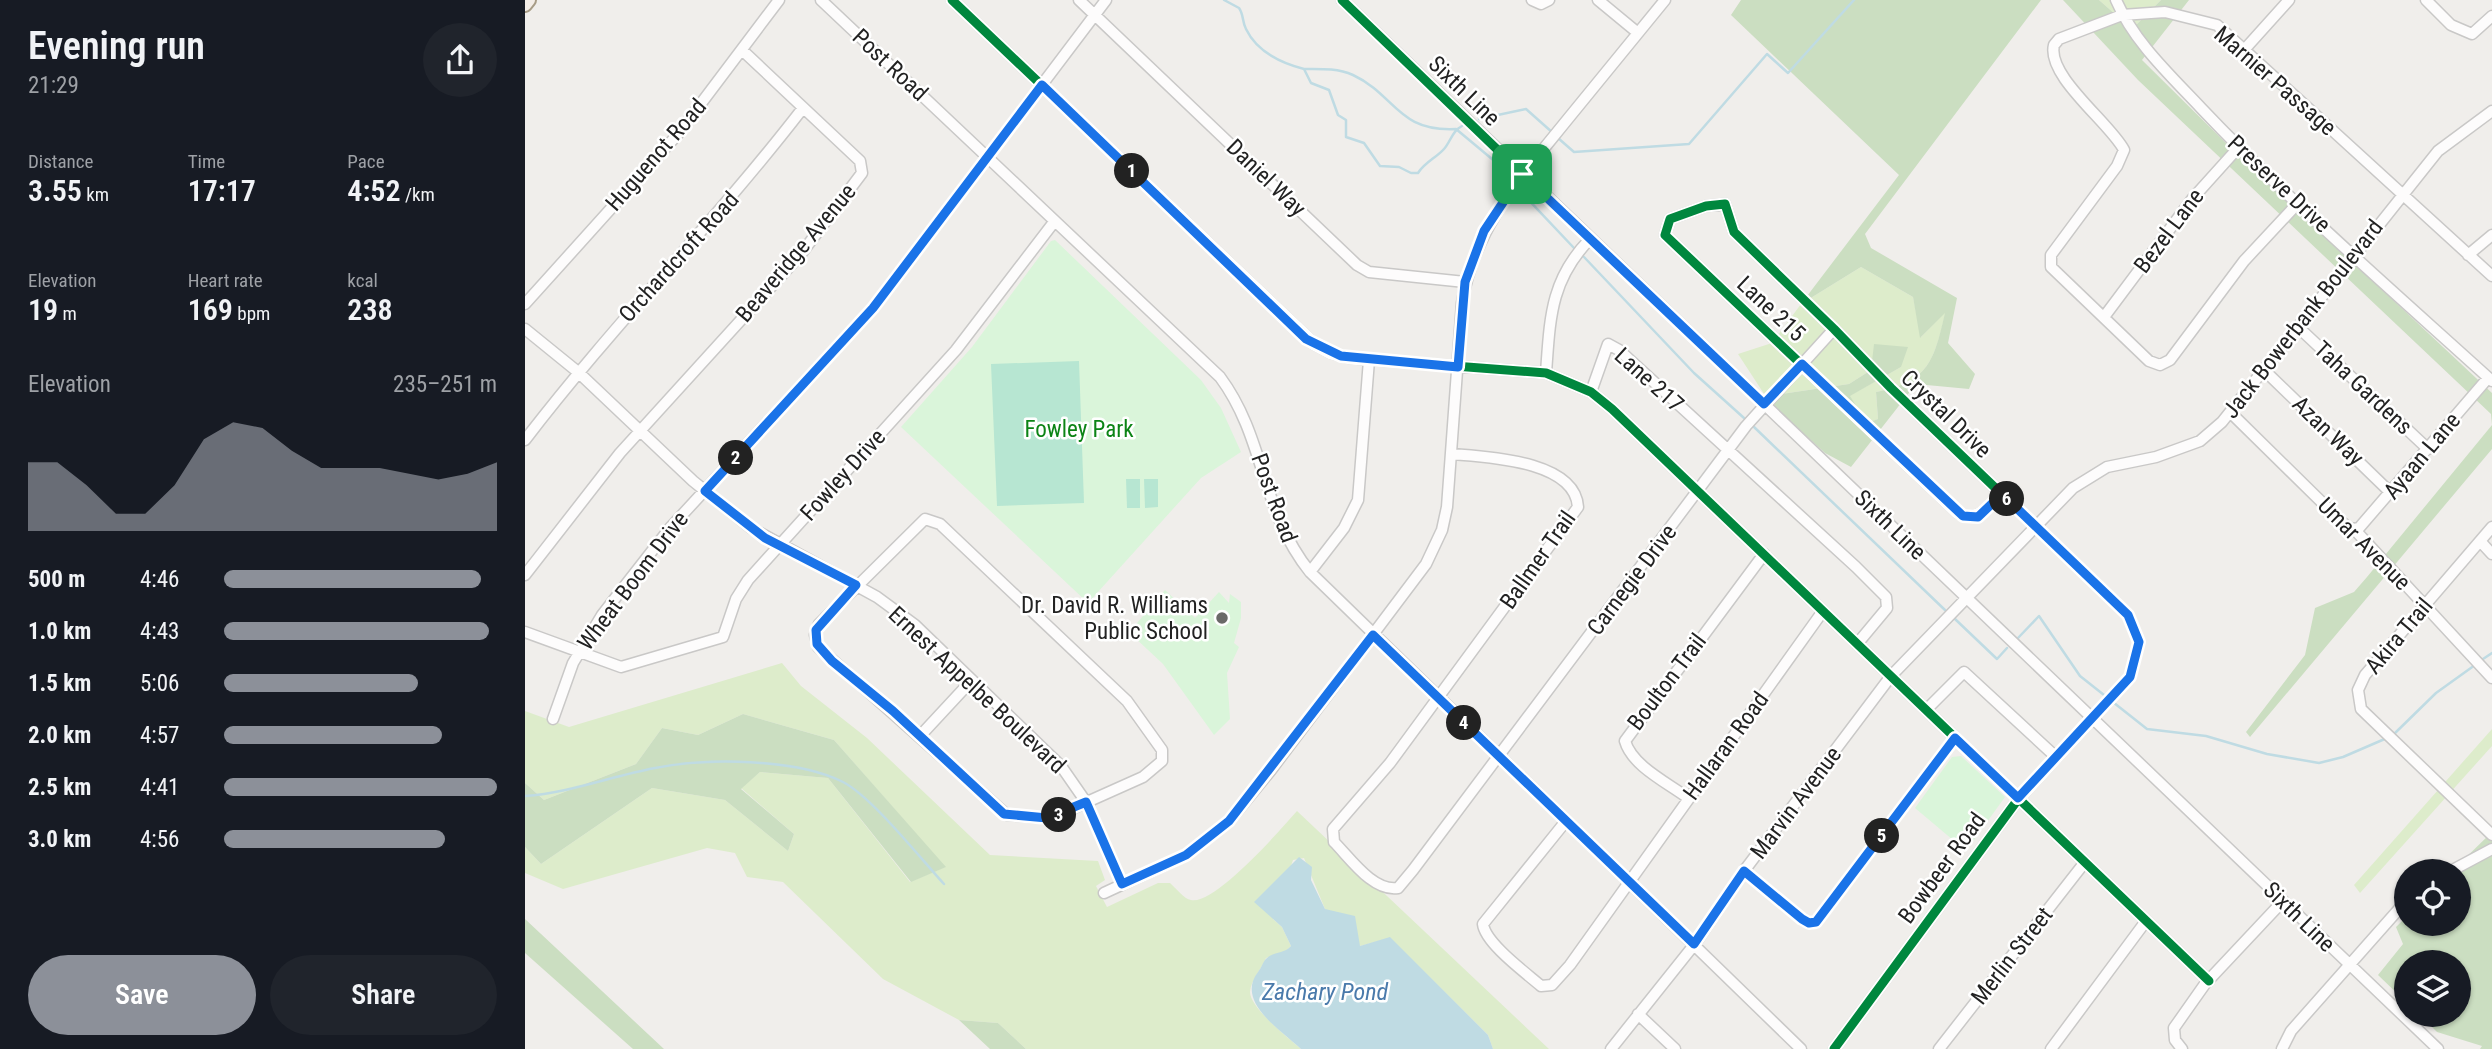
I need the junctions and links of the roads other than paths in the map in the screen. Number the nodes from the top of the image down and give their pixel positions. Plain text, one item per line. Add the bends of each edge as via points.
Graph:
1 (529, 0) edge
2 (779, 0) edge
3 (821, 0) edge
4 (952, 0) edge
5 (1079, 0) edge
6 (1106, 0) edge
7 (1342, 0) edge
8 (1532, 0) edge
9 (1549, 0) edge
10 (1598, 0) edge
11 (1665, 0) edge
12 (2116, 0) edge
13 (2290, 0) edge
14 (2426, 0) edge
15 (525, 5) edge
16 (1095, 15) junction
17 (2122, 15) junction
18 (2492, 16) edge
19 (1638, 33) junction
20 (742, 50) junction
21 (2244, 50) junction
22 (1042, 85) junction
23 (803, 107) junction
24 (2492, 111) edge
25 (2238, 148) junction
26 (987, 158) junction
27 (1522, 174) junction
28 (2402, 194) junction
29 (2298, 203) junction
30 (1725, 204) joint
31 (1054, 222) junction
32 (2492, 235) edge
33 (1590, 239) junction
34 (2354, 254) junction
35 (2468, 255) junction
36 (2492, 276) edge
37 (1465, 282) junction
38 (525, 304) edge
39 (2104, 317) junction
40 (2298, 327) junction
41 (1834, 328) junction
42 (525, 329) edge
43 (1369, 360) junction
44 (1802, 364) junction
45 (1458, 367) junction
46 (2265, 370) junction
47 (578, 372) junction
48 (1546, 373) junction
49 (2490, 380) edge
50 (1591, 392) junction
51 (1764, 404) junction
52 (2231, 413) junction
53 (640, 430) junction
54 (525, 440) edge
55 (2428, 449) junction
56 (1727, 451) junction
57 (1452, 454) junction
58 (705, 491) junction
59 (1698, 491) junction
60 (2391, 493) junction
61 (2002, 494) junction
62 (2035, 524) junction
63 (2492, 527) edge
64 (2354, 529) junction
65 (2480, 541) junction
66 (779, 546) junction
67 (1763, 554) junction
68 (2492, 554) edge
69 (1310, 572) junction
70 (525, 575) edge
71 (856, 585) junction
72 (1965, 598) junction
73 (2424, 606) junction
74 (1823, 611) junction
75 (525, 632) edge
76 (1373, 635) junction
77 (1857, 644) junction
78 (577, 653) junction
79 (1891, 676) junction
80 (2492, 678) edge
81 (972, 680) junction
82 (1438, 698) junction
83 (1926, 710) junction
84 (553, 719) dead end
85 (2092, 719) junction
86 (920, 736) junction
87 (1955, 738) junction
88 (1500, 757) junction
89 (2056, 757) junction
90 (2018, 798) junction
91 (1688, 799) junction
92 (1086, 802) junction
93 (1566, 821) junction
94 (2492, 835) edge
95 (2492, 849) edge
96 (2471, 860) edge
97 (2085, 862) junction
98 (1744, 871) junction
99 (1628, 881) junction
100 (1122, 884) junction
101 (1104, 893) dead end
102 (2283, 901) junction
103 (2394, 914) edge
104 (2146, 921) junction
105 (1694, 944) junction
106 (2349, 964) junction
107 (2209, 981) junction
108 (1638, 1014) junction
109 (2054, 1048) edge
110 (1611, 1049) edge
111 (1675, 1049) edge
112 (1801, 1049) edge
113 (1834, 1049) edge
114 (1939, 1049) edge
115 (2182, 1049) edge
116 (2282, 1049) edge
117 (2438, 1049) edge

1 - 15 main road
2 - 20 street, Huguenot Road
3 - 26 street, Post Road
4 - 22 street
5 - 16 street, Daniel Way
6 - 16 street, Wheat Boom Drive
7 - 27 street, Sixth Line
8 - 9 street via 1541,4
10 - 19 street
11 - 19 street
12 - 17 street, Preserve Drive
13 - 21 street
14 - 18 street via 2451,25 2472,34
16 - 22 street, Wheat Boom Drive
16 - 37 street, Daniel Way via 1357,265 1369,272
17 - 21 street, Marnier Passage via 2165,12 2217,25
17 - 25 street, Preserve Drive via 2149,52
17 - 39 street, Marnier Passage via 2059,39 2052,51 2075,93 2124,150 2122,160 2049,262
19 - 27 street
20 - 23 street, Beaveridge Avenue
20 - 38 street, Huguenot Road via 678,134
21 - 28 street, Marnier Passage
22 - 26 street, Wheat Boom Drive
22 - 43 street via 1306,339 1331,353
23 - 47 street, Orchardcroft Road via 741,188
23 - 53 street, Beaveridge Avenue via 860,161 860,178 801,254
24 - 28 street, Jack Bowerbank Boulevard via 2438,151
25 - 29 street, Preserve Drive
25 - 39 street, Bezel Lane via 2193,198
26 - 31 street, Post Road
26 - 58 street, Wheat Boom Drive via 873,308
27 - 33 street, Sixth Line
27 - 37 street via 1484,231
28 - 34 street, Jack Bowerbank Boulevard
28 - 35 street, Marnier Passage
29 - 34 street, Preserve Drive
29 - 39 street, Marnier Passage via 2160,365 2149,361
30 - 41 street, Crystal Drive via 1734,232
30 - 44 street, Lane 215 via 1675,215 1665,226 1665,235
31 - 66 street, Fowley Drive via 956,350
31 - 69 street, Post Road via 1188,346 1232,394 1253,440 1286,538
32 - 35 street
33 - 48 street via 1573,257 1551,307
33 - 51 street, Sixth Line
34 - 40 street, Jack Bowerbank Boulevard
34 - 49 street, Preserve Drive
35 - 36 street, Marnier Passage
37 - 45 street
40 - 46 street, Jack Bowerbank Boulevard
40 - 55 street, Taha Gardens
41 - 44 street, Carnegie Drive
41 - 61 street, Crystal Drive
42 - 47 street, Ernest Appelbe Boulevard
43 - 45 street
43 - 69 street via 1358,500 1351,517
44 - 51 street, Carnegie Drive
44 - 61 street, Lane 215 via 1963,516 1978,517
45 - 48 street
45 - 57 street
46 - 52 street, Jack Bowerbank Boulevard
46 - 60 street, Azan Way
47 - 53 street, Ernest Appelbe Boulevard
47 - 54 street, Orchardcroft Road
48 - 50 street
49 - 55 street, Ayaan Lane
50 - 56 street, Lane 217 via 1608,344 1619,349
50 - 59 street
51 - 56 street, Carnegie Drive
51 - 72 street, Sixth Line
52 - 62 street, Jack Bowerbank Boulevard via 2200,441 2091,475
52 - 64 street, Umar Avenue
53 - 58 street, Ernest Appelbe Boulevard
53 - 70 street, Beaveridge Avenue
55 - 60 street, Ayaan Lane
56 - 59 street, Carnegie Drive
56 - 77 street via 1886,597 1887,608
57 - 76 street via 1439,538 1426,564
57 - 82 street, Ballmer Trail via 1539,467 1570,489 1578,507
58 - 66 street, Ernest Appelbe Boulevard
58 - 78 street, Wheat Boom Drive via 666,533
59 - 67 street
59 - 88 street, Carnegie Drive
60 - 64 street, Ayaan Lane
61 - 62 street, Crystal Drive
62 - 72 street, Jack Bowerbank Boulevard
62 - 85 street, Crystal Drive via 2128,615 2139,642 2130,677
63 - 65 street, Akira Trail
64 - 73 street, Umar Avenue
65 - 68 street
65 - 73 street, Akira Trail
66 - 71 street, Ernest Appelbe Boulevard
66 - 78 street, Fowley Drive via 736,599 726,633 718,640 621,667
67 - 74 street
67 - 91 street, Boulton Trail via 1625,741 1637,761
69 - 76 street, Post Road
71 - 81 street, Ernest Appelbe Boulevard via 903,616
71 - 86 street via 819,624 817,644
71 - 92 street via 922,520 935,520 951,533 1127,701 1160,746 1163,758 1159,765
72 - 79 street, Marvin Avenue
72 - 85 street, Sixth Line
73 - 80 street, Umar Avenue
73 - 94 street, Akira Trail via 2365,675 2358,690 2361,709
74 - 77 street
74 - 91 street, Hallaran Road
75 - 78 street, Fowley Drive
76 - 82 street, Post Road
76 - 100 street via 1229,821 1186,855
77 - 79 street
78 - 84 street, Wheat Boom Drive
79 - 83 street
79 - 98 street, Marvin Avenue
81 - 86 street
81 - 92 street, Ernest Appelbe Boulevard via 1052,756
82 - 88 street, Post Road
82 - 88 street, Carnegie Drive via 1333,829 1333,842 1384,888 1398,888
83 - 87 street
83 - 89 street via 1964,672
85 - 89 street, Bowbeer Road
85 - 102 street, Sixth Line
86 - 92 street via 1004,814 1047,818
87 - 90 street
87 - 98 street via 1816,922 1802,919
88 - 93 street, Post Road
89 - 90 street, Bowbeer Road
90 - 97 street
90 - 113 street, Bowbeer Road
91 - 99 street, Hallaran Road
92 - 100 street, Ernest Appelbe Boulevard
93 - 99 street, Post Road
93 - 99 street, Hallaran Road via 1483,925 1495,944 1541,986 1552,985
95 - 96 street
97 - 104 street
97 - 114 street, Merlin Street
98 - 105 street, Marvin Avenue
99 - 105 street, Post Road
100 - 101 street
102 - 106 street, Sixth Line
102 - 107 street
103 - 106 street
104 - 107 street
104 - 109 street
105 - 108 street, Marvin Avenue
105 - 112 street, Post Road
106 - 116 street via 2291,1031
106 - 117 street, Sixth Line
107 - 115 street via 2173,1028
108 - 110 street, Marvin Avenue
108 - 111 street

